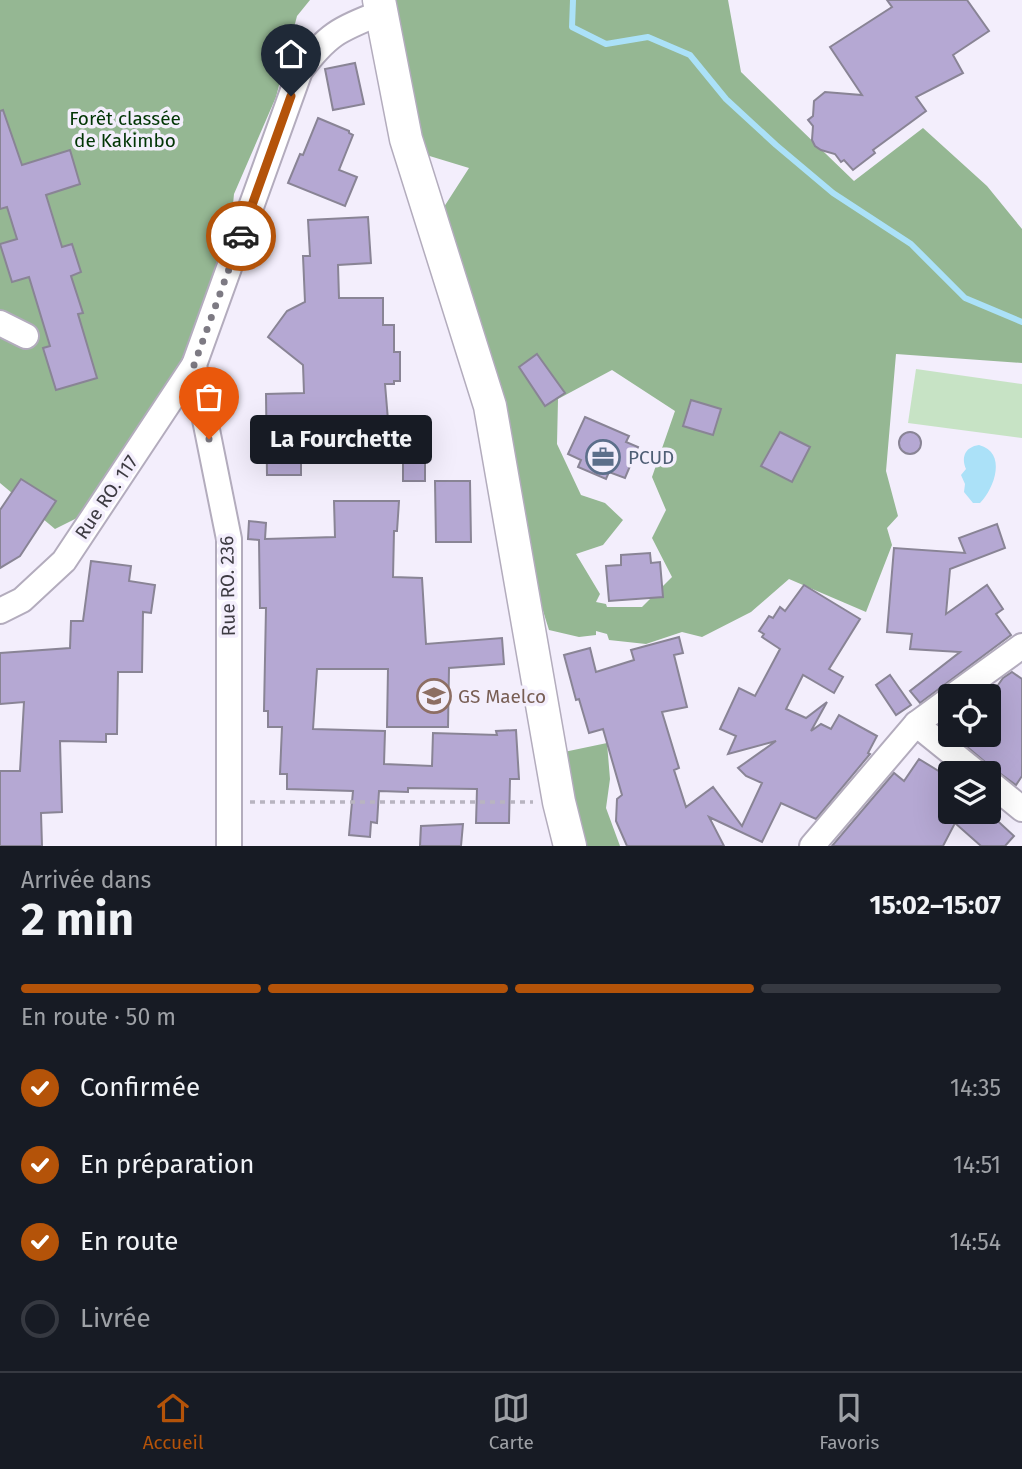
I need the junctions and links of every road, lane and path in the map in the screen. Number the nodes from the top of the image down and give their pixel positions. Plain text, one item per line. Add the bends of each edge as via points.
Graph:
1 (380, 7) edge
2 (0, 323) edge
3 (26, 336) dead end
4 (194, 365) junction
5 (0, 611) edge
6 (1022, 646) edge
7 (971, 684) edge
8 (938, 708) edge
9 (916, 724) junction
10 (962, 761) edge
11 (1001, 792) edge
12 (228, 802) junction
13 (559, 802) junction
14 (1022, 809) edge
15 (229, 846) edge
16 (570, 846) edge
17 (812, 846) edge

1 - 4 street via 340,29 317,48 300,71
1 - 13 main road via 406,139 490,406
2 - 3 street
4 - 5 street, Rue RO. 117 via 64,562 22,600
4 - 12 street, Rue RO. 236 via 229,538
6 - 7 street
8 - 9 street
9 - 10 street
9 - 17 street
11 - 14 street
12 - 13 path
12 - 15 street, Rue RO. 236
13 - 16 main road

